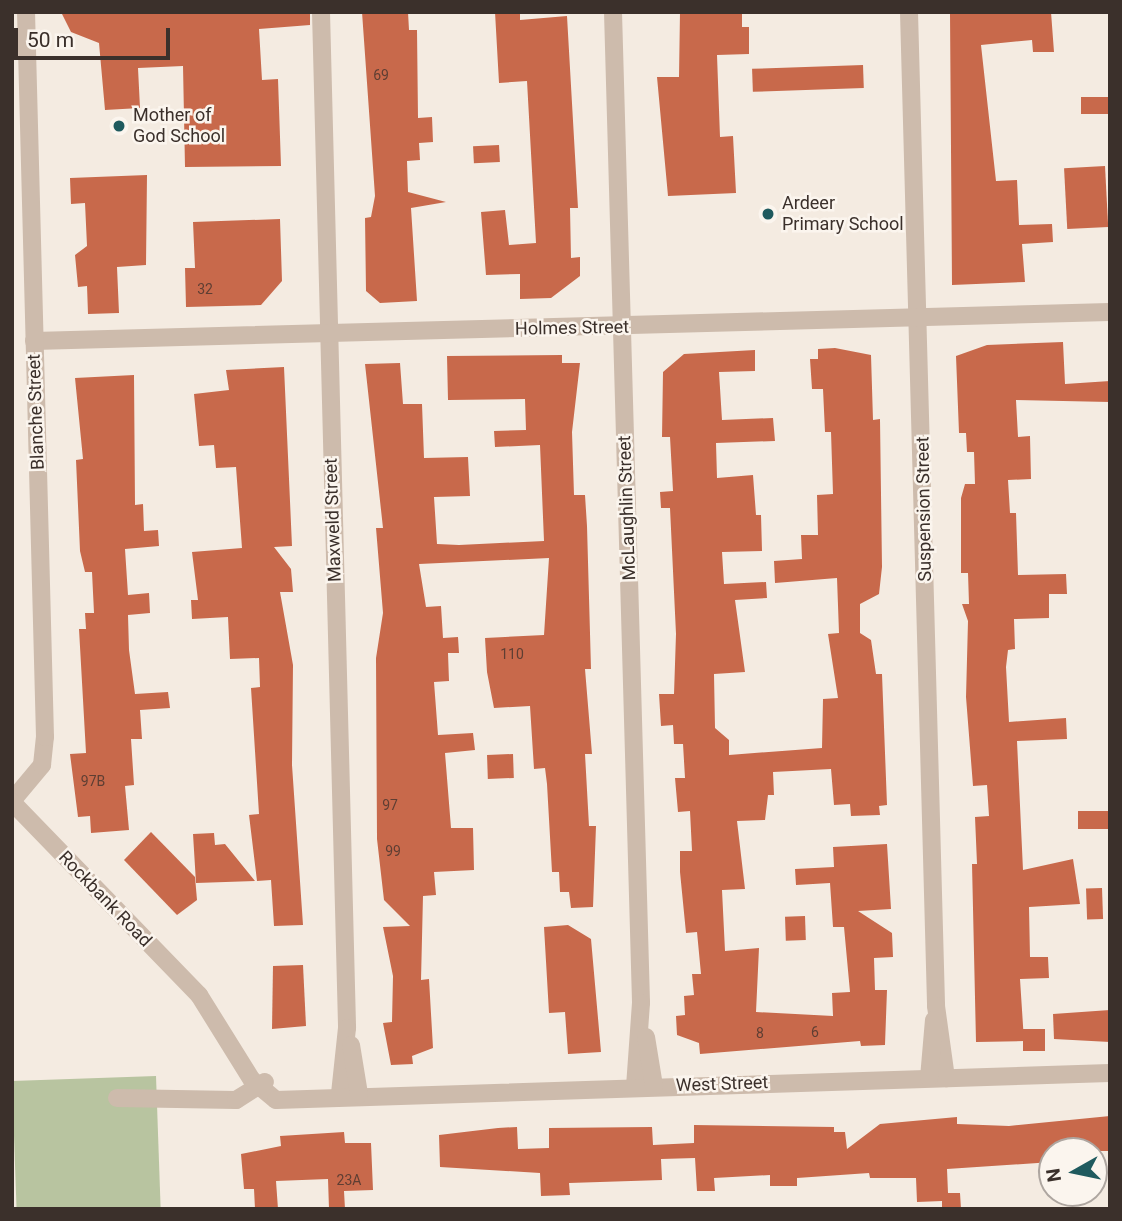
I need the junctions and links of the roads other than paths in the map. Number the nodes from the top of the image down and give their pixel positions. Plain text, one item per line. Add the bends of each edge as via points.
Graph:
1 (26, 12) edge
2 (321, 12) edge
3 (613, 12) edge
4 (909, 12) edge
5 (1110, 313) edge
6 (919, 318) junction
7 (621, 326) junction
8 (328, 334) junction
9 (34, 341) junction
10 (12, 802) edge
11 (641, 1003) junction
12 (347, 1028) junction
13 (1110, 1073) edge
14 (937, 1078) junction
15 (262, 1085) junction
16 (635, 1086) junction
17 (654, 1086) junction
18 (337, 1094) junction
19 (359, 1094) junction
20 (117, 1098) dead end

1 - 9 street, Blanche Street
2 - 8 street, Maxweld Street
3 - 7 street, McLaughlin Street
4 - 6 street, Suspension Street
5 - 6 street, Holmes Street
6 - 7 street, Holmes Street
6 - 14 street, Suspension Street
7 - 8 street, Holmes Street
7 - 11 street, McLaughlin Street
8 - 9 street, Holmes Street
8 - 12 street, Maxweld Street
9 - 10 street, Blanche Street via 45,737 42,765
10 - 15 street, Rockbank Road via 199,995 238,1028
11 - 16 street, McLaughlin Street
11 - 17 street, McLaughlin Street
12 - 18 street, Maxweld Street
12 - 19 street, Maxweld Street
13 - 14 street, West Street
14 - 17 street, West Street
15 - 18 street, West Street
15 - 20 street via 236,1100
16 - 17 street, West Street
16 - 19 street, West Street
18 - 19 street, West Street

